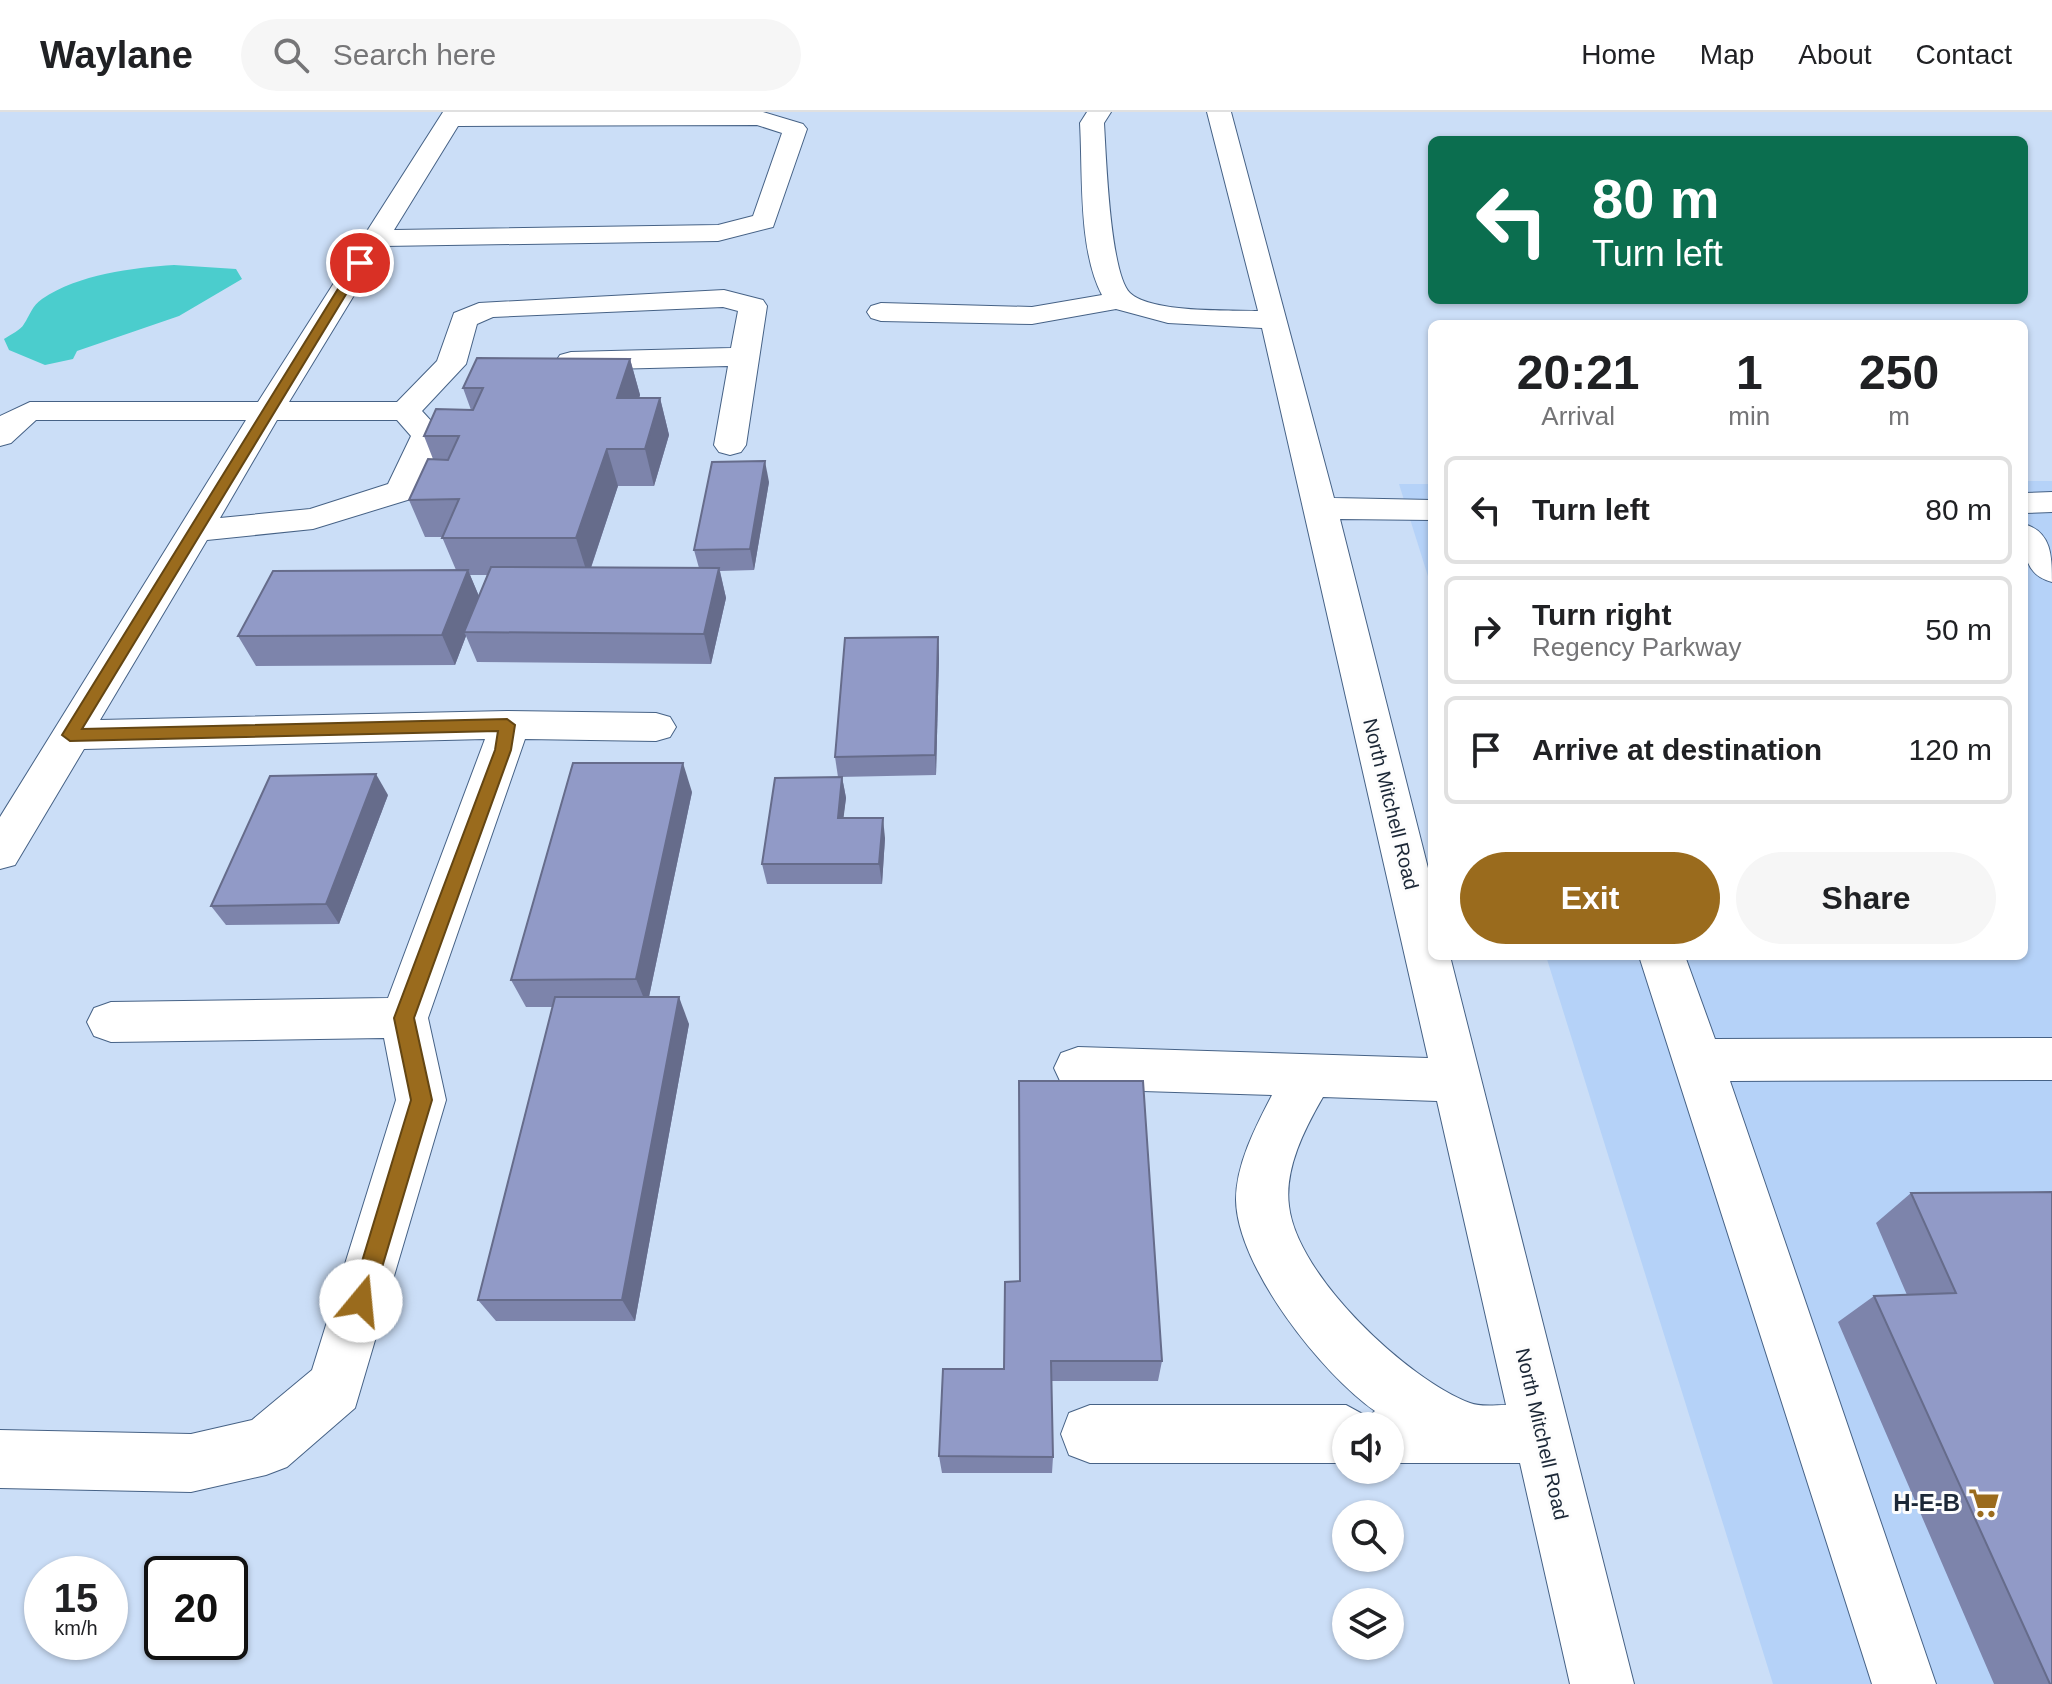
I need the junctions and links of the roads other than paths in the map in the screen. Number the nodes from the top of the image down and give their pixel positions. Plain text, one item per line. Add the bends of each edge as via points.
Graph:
1 (1099, 112) edge
2 (1219, 112) edge
3 (453, 116) edge
4 (375, 238) junction
5 (1119, 299) junction
6 (881, 312) dead end
7 (1275, 320) junction
8 (744, 357) junction
9 (544, 362) edge
10 (451, 364) junction
11 (482, 364) edge
12 (268, 410) junction
13 (405, 411) junction
14 (0, 436) edge
15 (730, 445) dead end
16 (2052, 502) edge
17 (2028, 503) edge
18 (1320, 508) junction
19 (1428, 510) edge
20 (196, 531) junction
21 (2028, 540) edge
22 (2052, 571) edge
23 (507, 725) junction
24 (656, 727) dead end
25 (70, 735) junction
26 (0, 853) edge
27 (1428, 956) edge
28 (1429, 960) edge
29 (1663, 960) edge
30 (404, 1018) junction
31 (111, 1022) dead end
32 (2052, 1059) edge
33 (1699, 1060) junction
34 (1078, 1068) dead end
35 (1309, 1076) junction
36 (1458, 1080) junction
37 (1467, 1433) junction
38 (1090, 1434) dead end
39 (1332, 1434) edge
40 (1404, 1434) edge
41 (1542, 1434) junction
42 (0, 1459) edge
43 (1602, 1684) edge
44 (1904, 1684) edge

1 - 5 street via 1092,123 1106,274
2 - 7 street, North Mitchell Road
3 - 4 street
3 - 4 street via 759,118 795,129 764,221 718,233
4 - 12 street
5 - 6 street via 1089,311 1054,315
5 - 7 street via 1145,311
7 - 18 street, North Mitchell Road
8 - 9 street
8 - 10 street via 753,306 724,298 489,309 464,319
8 - 15 street
10 - 11 street
10 - 13 street
12 - 13 street
12 - 14 street via 30,411
12 - 20 street
13 - 20 street via 428,435 402,491 313,519
16 - 17 street
18 - 19 street
18 - 27 street, North Mitchell Road
20 - 25 street
21 - 22 street
23 - 24 street
23 - 25 street
23 - 30 street via 503,750
25 - 26 street
28 - 36 street, North Mitchell Road
29 - 33 street
30 - 31 street
30 - 42 street via 421,1100 335,1388 266,1446 191,1463
32 - 33 street
33 - 44 street
34 - 35 street
35 - 36 street
35 - 37 street via 1284,1122 1262,1196 1272,1241 1311,1310 1357,1364 1403,1400
36 - 41 street, North Mitchell Road
37 - 40 street
37 - 41 street
38 - 39 street
41 - 43 street, North Mitchell Road

